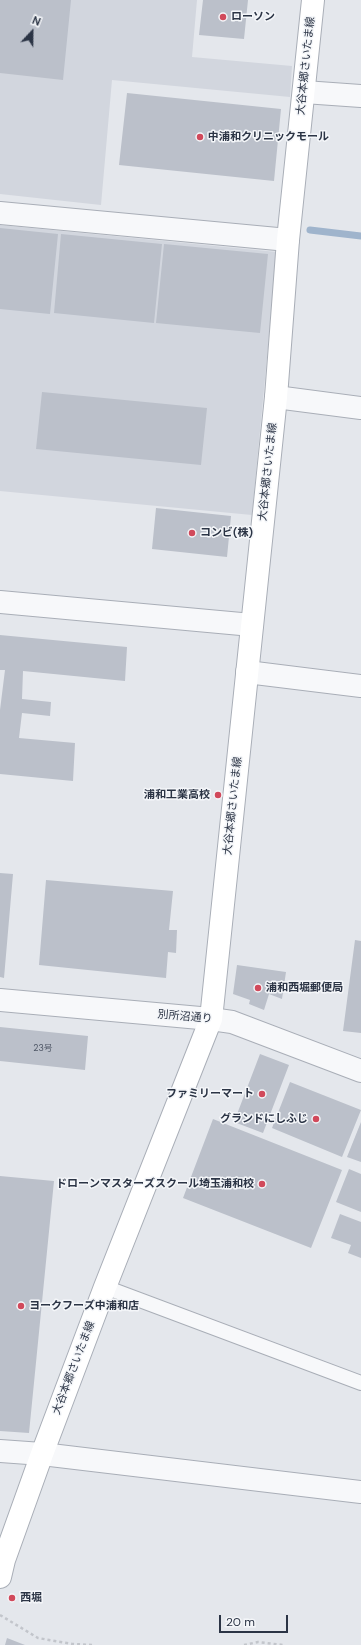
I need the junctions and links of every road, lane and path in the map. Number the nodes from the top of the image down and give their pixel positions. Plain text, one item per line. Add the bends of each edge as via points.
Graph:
1 (313, 0) edge
2 (304, 92) junction
3 (361, 96) edge
4 (0, 213) edge
5 (288, 240) junction
6 (276, 397) junction
7 (361, 408) edge
8 (0, 602) edge
9 (252, 625) junction
10 (247, 672) junction
11 (361, 686) edge
12 (0, 1000) edge
13 (211, 1018) junction
14 (361, 1072) edge
15 (105, 1287) junction
16 (361, 1383) edge
17 (0, 1451) edge
18 (42, 1454) junction
19 (361, 1492) edge
20 (0, 1577) edge
21 (0, 1615) edge
22 (94, 1645) edge
23 (244, 1645) edge
24 (283, 1645) edge

1 - 2 main road, 大谷本郷さいたま線
2 - 3 street
2 - 5 main road, 大谷本郷さいたま線
4 - 5 street
5 - 6 main road, 大谷本郷さいたま線
6 - 7 street
6 - 9 main road, 大谷本郷さいたま線
8 - 9 street
9 - 10 main road, 大谷本郷さいたま線
10 - 11 street
10 - 13 main road, 大谷本郷さいたま線
12 - 13 street, 別所沼通り
13 - 14 street, 別所沼通り via 232,1022
13 - 15 main road, 大谷本郷さいたま線
15 - 16 lane
15 - 18 main road, 大谷本郷さいたま線
17 - 18 street
18 - 19 street
18 - 20 main road, 大谷本郷さいたま線
21 - 22 path via 38,1638
23 - 24 path via 258,1642

